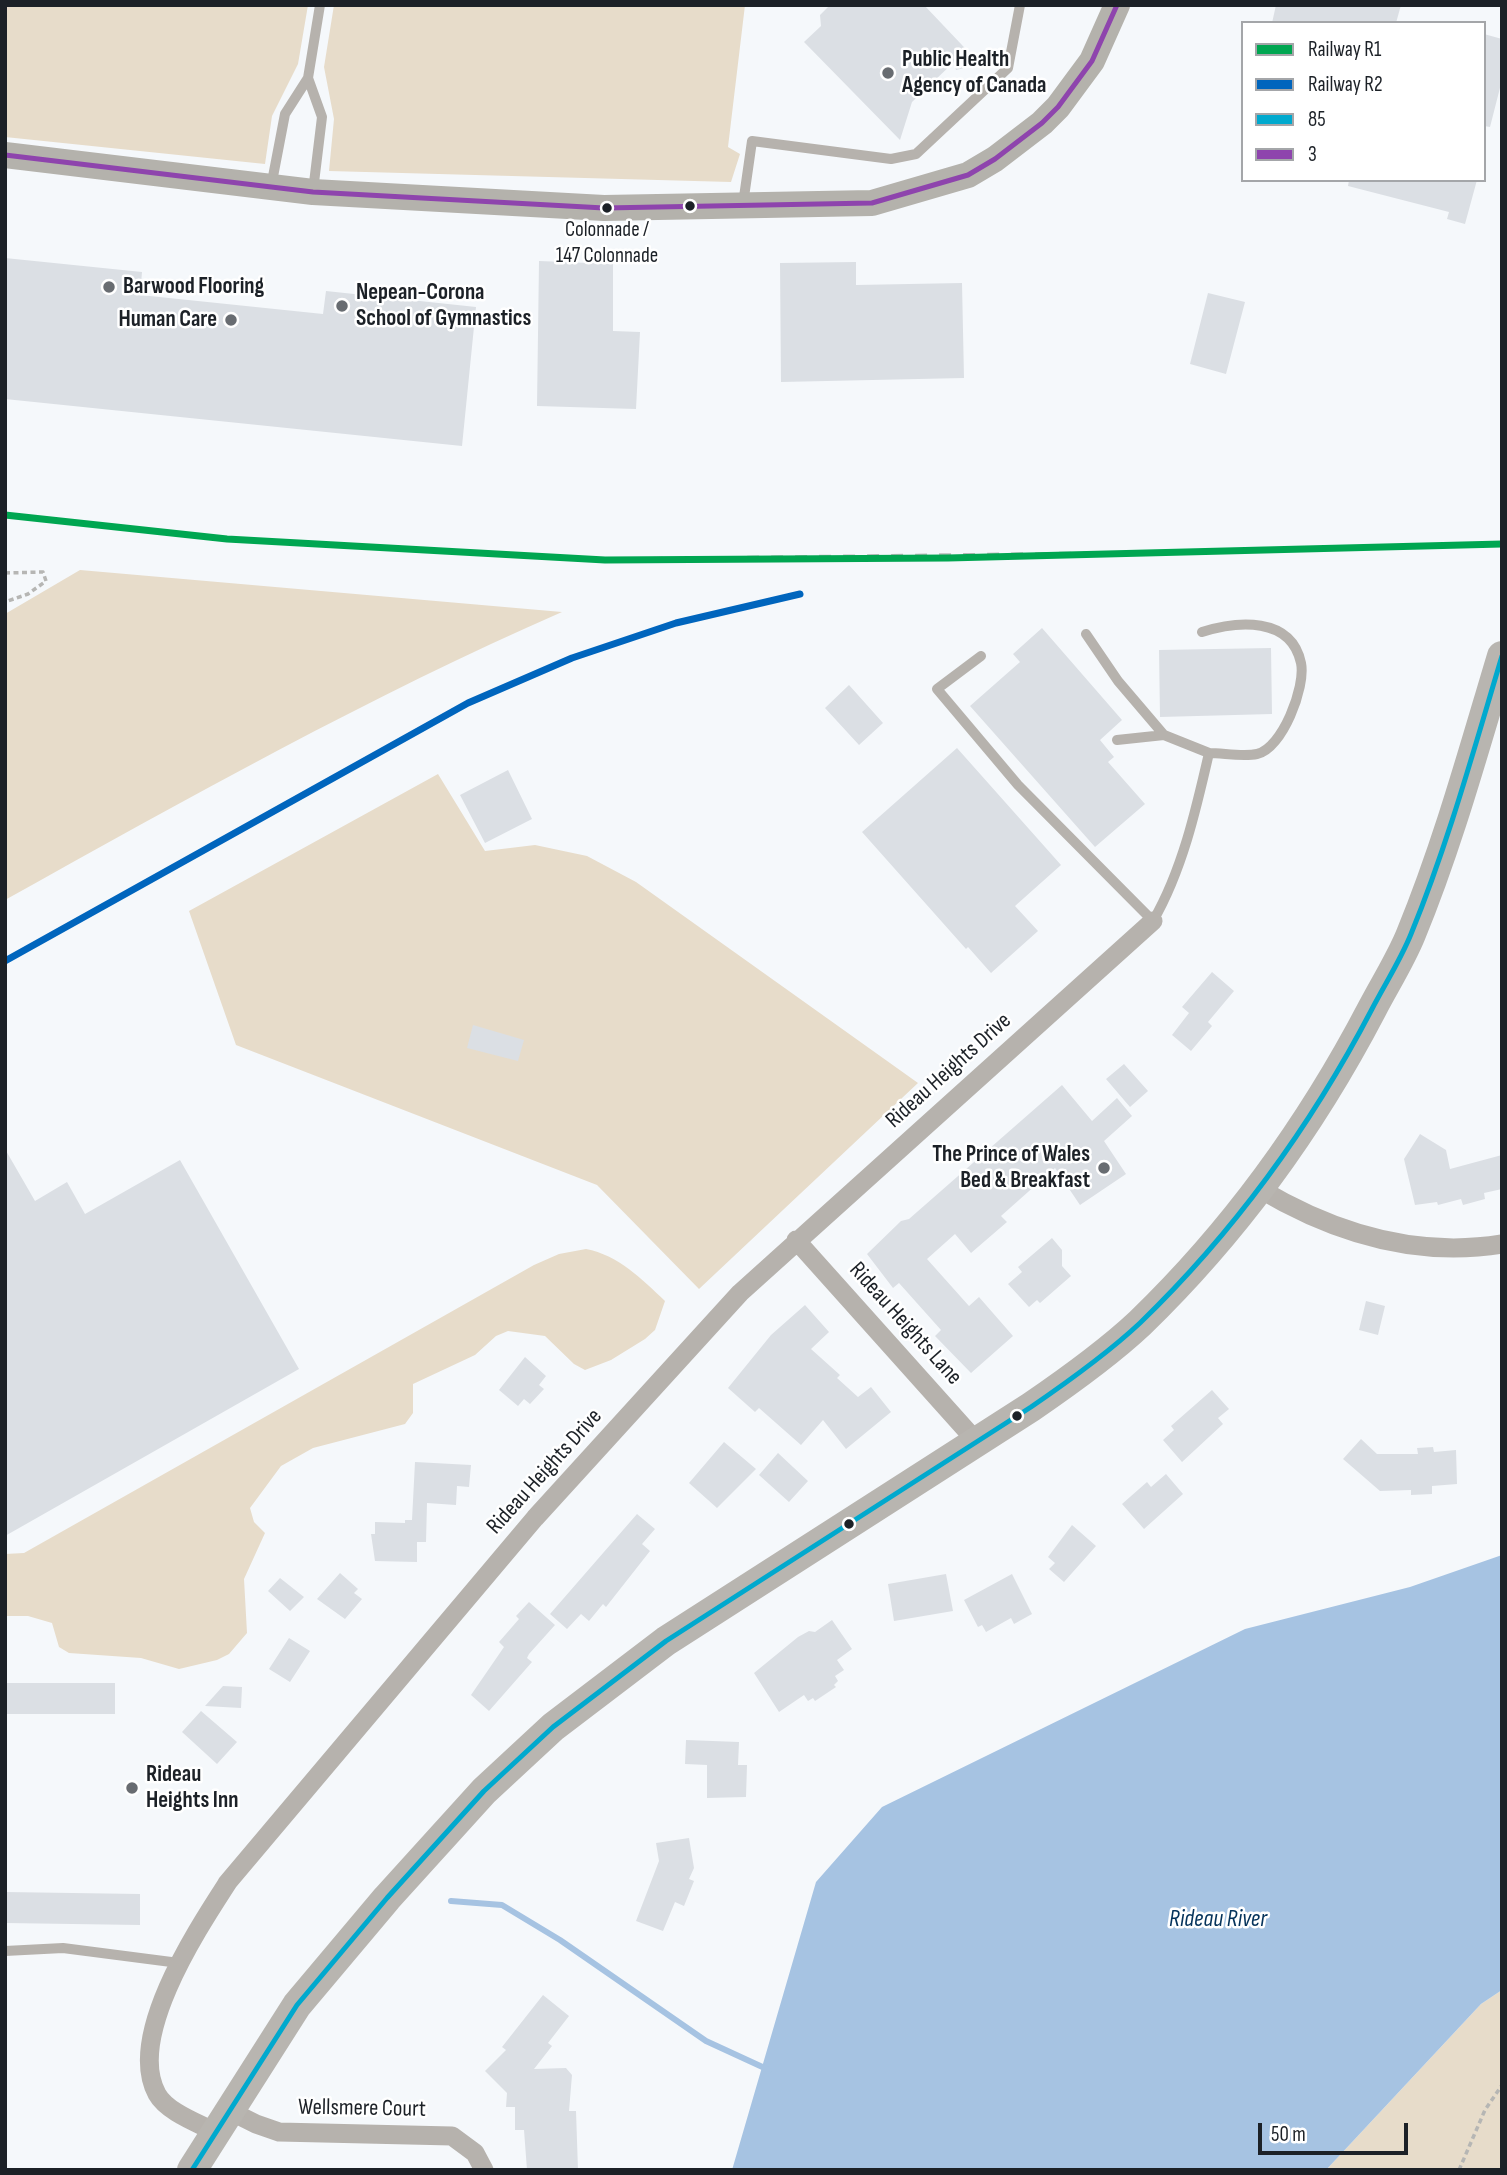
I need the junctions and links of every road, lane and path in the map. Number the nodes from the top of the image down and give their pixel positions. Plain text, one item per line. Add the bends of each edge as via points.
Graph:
1 (320, 5) edge
2 (1020, 5) edge
3 (1117, 5) edge
4 (308, 78) junction
5 (5, 155) edge
6 (271, 187) junction
7 (313, 192) junction
8 (743, 207) junction
9 (5, 573) edge
10 (5, 602) edge
11 (1202, 632) dead end
12 (1086, 634) dead end
13 (981, 656) dead end
14 (1502, 656) edge
15 (1164, 735) junction
16 (1117, 740) dead end
17 (1209, 753) junction
18 (1153, 921) junction
19 (1260, 1189) junction
20 (796, 1240) junction
21 (1502, 1244) edge
22 (976, 1441) junction
23 (5, 1951) edge
24 (179, 1963) junction
25 (1502, 2085) edge
26 (222, 2121) junction
27 (192, 2170) edge
28 (484, 2170) edge
29 (1459, 2170) edge

1 - 4 lane
2 - 8 lane via 1009,68 916,154 891,159 752,141
3 - 8 street via 1093,61 1058,107 1021,140 968,175 872,203
4 - 6 lane via 285,114
4 - 7 lane via 322,117
5 - 6 street
6 - 7 street
7 - 8 street via 604,208
9 - 10 path via 43,572 46,581
11 - 17 lane via 1250,624 1272,627 1293,646 1301,664 1297,699 1277,743 1258,754
12 - 15 lane
13 - 18 lane via 937,689 1018,785
14 - 19 main road via 1454,816 1411,935 1346,1059
15 - 16 lane
15 - 17 lane
17 - 18 lane via 1196,808
18 - 20 street, Rideau Heights Drive
19 - 21 street via 1344,1231 1423,1248
19 - 22 main road via 1139,1323 1086,1368
20 - 22 street, Rideau Heights Lane
20 - 24 street, Rideau Heights Drive via 740,1293 535,1518 228,1882
22 - 26 main road via 666,1641 553,1727 484,1791 297,2005
23 - 24 lane via 63,1948
24 - 26 street, Rideau Heights Drive via 156,2023 151,2076 162,2101
25 - 29 path via 1485,2110
26 - 27 main road
26 - 28 street, Wellsmere Court via 279,2132 452,2136 475,2153

